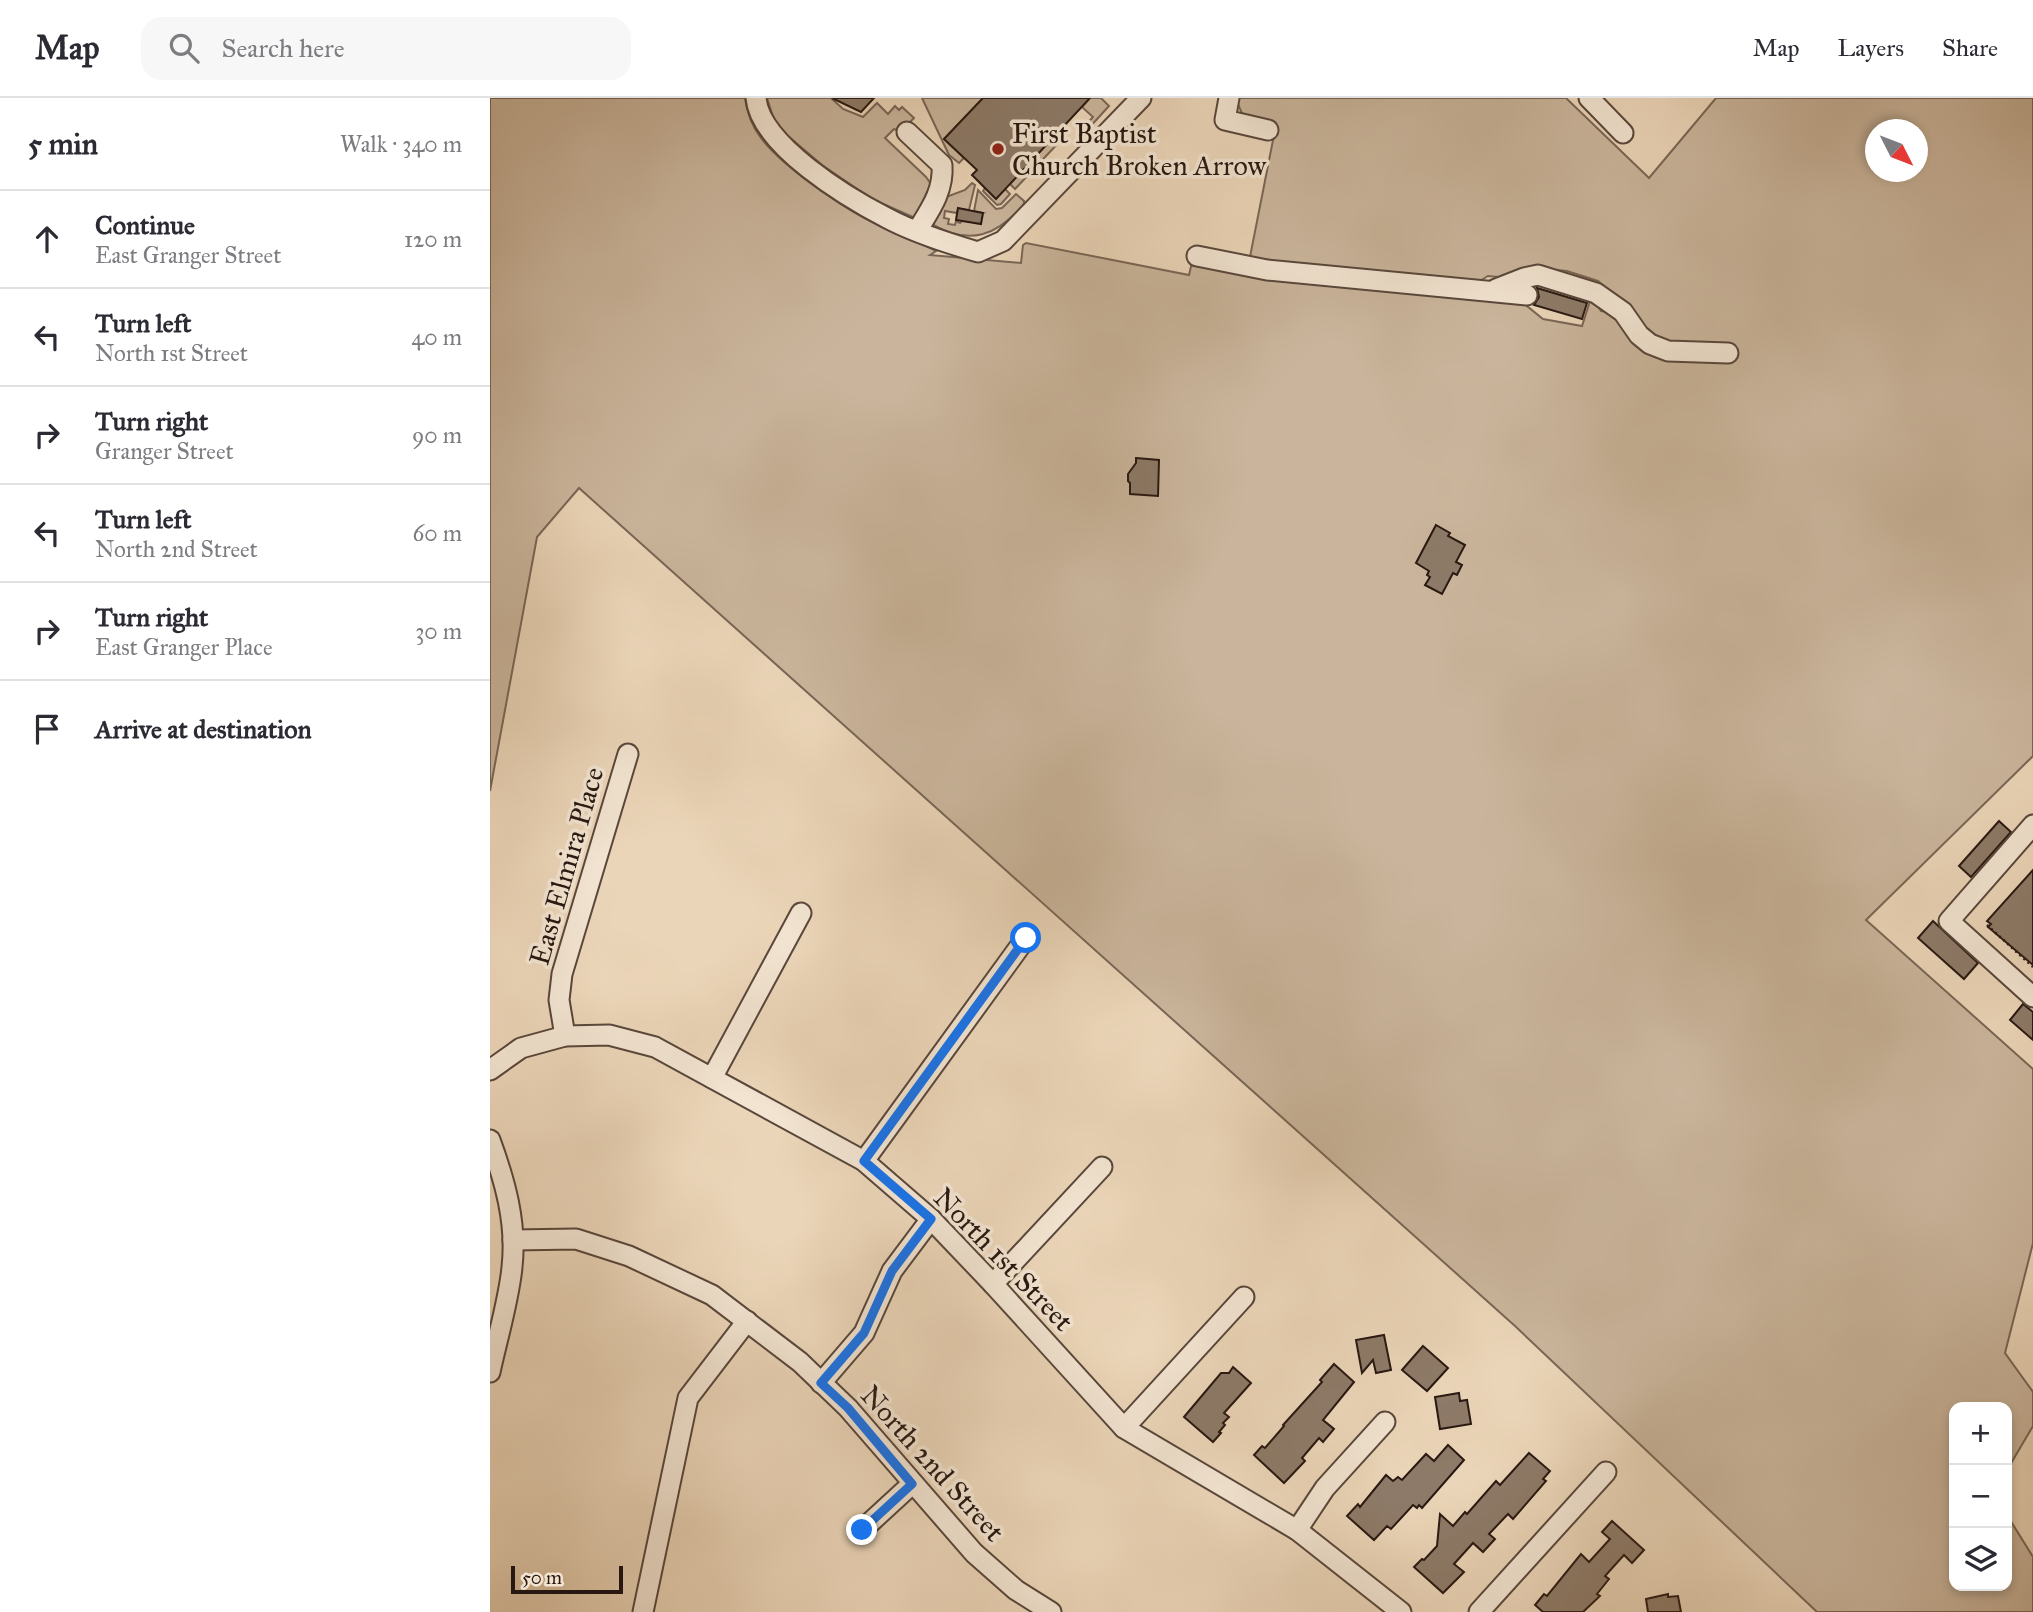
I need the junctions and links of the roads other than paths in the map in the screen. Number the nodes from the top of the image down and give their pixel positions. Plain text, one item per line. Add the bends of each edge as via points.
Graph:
1 (756, 98) edge
2 (1141, 98) edge
3 (1229, 98) edge
4 (1589, 98) edge
5 (1268, 130) dead end
6 (908, 132) dead end
7 (1623, 133) dead end
8 (917, 231) junction
9 (1197, 256) dead end
10 (1492, 291) junction
11 (1527, 295) dead end
12 (1728, 353) dead end
13 (628, 754) dead end
14 (2033, 825) edge
15 (801, 913) dead end
16 (1026, 938) dead end
17 (2033, 997) edge
18 (565, 1036) junction
19 (490, 1070) edge
20 (712, 1078) junction
21 (490, 1140) edge
22 (864, 1161) junction
23 (1101, 1167) dead end
24 (931, 1219) junction
25 (513, 1240) junction
26 (993, 1284) junction
27 (1244, 1297) dead end
28 (747, 1321) junction
29 (490, 1372) edge
30 (821, 1383) junction
31 (1385, 1422) dead end
32 (1124, 1428) junction
33 (1606, 1472) dead end
34 (912, 1484) junction
35 (862, 1530) dead end
36 (1297, 1530) junction
37 (643, 1612) edge
38 (1051, 1612) edge
39 (1401, 1612) edge
40 (1479, 1612) edge

1 - 8 street via 757,108 786,150 848,196
2 - 8 street via 1003,241 978,252
3 - 5 street via 1225,120
4 - 7 street
6 - 8 street via 942,165 943,173 940,192
9 - 10 street via 1267,270
10 - 11 street
10 - 12 street via 1538,275 1596,293 1623,312 1650,344 1668,351
13 - 18 street, East Elmira Place via 562,974 559,1000
14 - 17 street via 1949,921
15 - 20 street
16 - 22 street
18 - 19 street, North 1st Street via 522,1048
18 - 20 street, North 1st Street via 609,1035 655,1048
20 - 22 street, North 1st Street
21 - 25 street via 502,1172
22 - 24 street, North 1st Street
23 - 26 street
24 - 26 street, North 1st Street
24 - 30 street via 892,1271 864,1333
25 - 28 street, North 2nd Street via 576,1239 629,1256 712,1295
25 - 29 street
26 - 32 street, North 1st Street
27 - 32 street
28 - 30 street, North 2nd Street
28 - 37 street via 688,1398
30 - 34 street, North 2nd Street
31 - 36 street via 1325,1488
32 - 36 street, North 1st Street
33 - 40 street
34 - 35 street
34 - 38 street, North 2nd Street via 974,1553 1016,1590
36 - 39 street, North 1st Street

